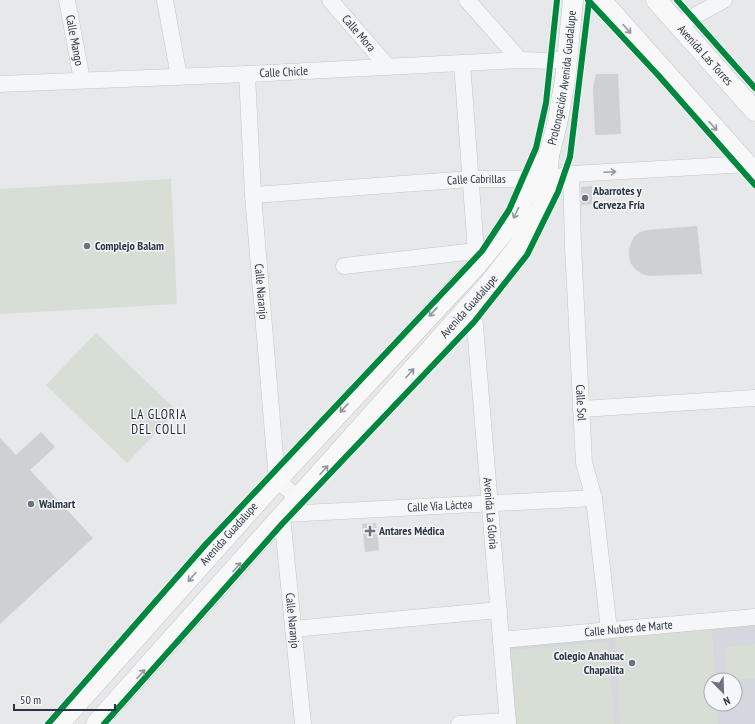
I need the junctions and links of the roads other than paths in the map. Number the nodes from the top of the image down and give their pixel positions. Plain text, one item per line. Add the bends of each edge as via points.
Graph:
1 (66, 0) edge
2 (165, 0) edge
3 (330, 0) edge
4 (468, 0) edge
5 (572, 0) edge
6 (601, 0) edge
7 (656, 0) edge
8 (724, 0) edge
9 (678, 25) junction
10 (567, 58) junction
11 (520, 60) junction
12 (462, 63) junction
13 (388, 67) junction
14 (247, 74) junction
15 (179, 77) junction
16 (82, 80) junction
17 (0, 84) edge
18 (755, 111) edge
19 (751, 169) edge
20 (571, 174) junction
21 (541, 179) junction
22 (470, 180) junction
23 (253, 195) junction
24 (476, 258) junction
25 (344, 266) dead end
26 (473, 302) junction
27 (755, 398) edge
28 (581, 409) junction
29 (277, 480) junction
30 (298, 498) junction
31 (594, 498) junction
32 (490, 503) junction
33 (283, 515) junction
34 (499, 610) junction
35 (755, 617) edge
36 (293, 629) junction
37 (609, 630) junction
38 (501, 640) junction
39 (508, 722) edge
40 (59, 724) edge
41 (96, 724) edge
42 (303, 724) edge
43 (459, 724) edge

1 - 16 street, Calle Mango
2 - 15 street
3 - 13 street, Calle Mora
4 - 11 street
5 - 10 main road, Prolongación Avenida Guadalupe
6 -> 19 main road
7 - 9 main road, Avenida Las Torres
8 - 9 street
9 - 18 main road, Avenida Las Torres
10 - 11 street, Calle Chicle via 551,61
10 - 21 main road, Prolongación Avenida Guadalupe via 561,102
11 - 12 street, Calle Chicle
12 - 13 street, Calle Chicle
12 - 22 street
13 - 14 street, Calle Chicle
14 - 15 street, Calle Chicle
14 - 23 street, Calle Naranjo
15 - 16 street, Calle Chicle
16 - 17 street, Calle Chicle
20 -> 19 street, Calle Cabrillas
20 - 21 street, Calle Cabrillas
20 - 28 street, Calle Sol
21 - 22 street, Calle Cabrillas
21 -> 24 main road, Avenida Guadalupe via 512,222
21 - 26 main road, Avenida Guadalupe via 546,194 541,209 522,241
22 - 23 street, Calle Cabrillas
22 - 24 street
23 - 29 street, Calle Naranjo
24 - 25 street
24 -> 29 main road, Avenida Guadalupe
30 -> 26 main road, Avenida Guadalupe
26 - 32 street, Avenida La Gloria
27 - 28 street
28 - 31 street, Calle Sol via 584,463
29 - 30 street
29 -> 40 main road, Avenida Guadalupe
30 - 33 main road, Avenida Guadalupe
31 - 32 street, Calle Vía Láctea
31 - 37 street, Calle Sol
32 - 33 street, Calle Vía Láctea
32 - 34 street, Avenida La Gloria
33 - 36 street, Calle Naranjo
41 -> 33 main road, Avenida Guadalupe
34 - 36 street
34 - 38 street, Avenida La Gloria
35 - 37 street, Calle Nubes de Marte
36 - 42 street, Calle Naranjo
37 - 38 street, Calle Nubes de Marte
38 - 39 street, Avenida La Gloria
39 - 43 street

